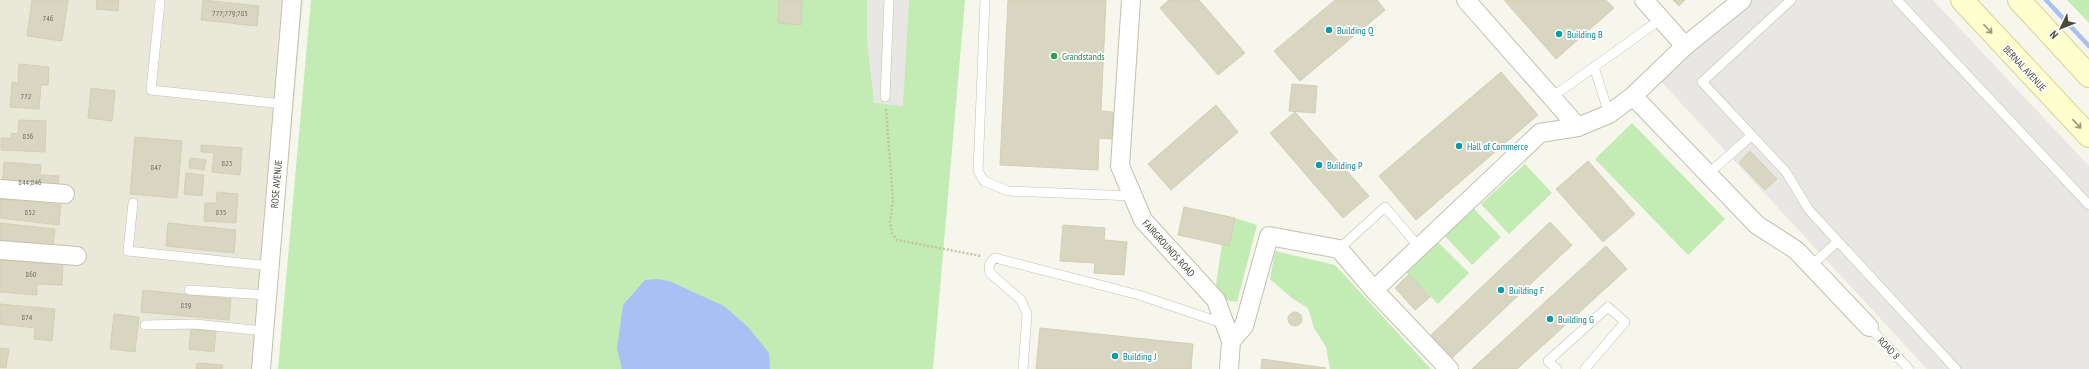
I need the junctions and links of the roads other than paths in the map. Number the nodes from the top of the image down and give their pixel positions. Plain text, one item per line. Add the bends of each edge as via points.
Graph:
1 (292, 0) edge
2 (889, 0) edge
3 (985, 0) edge
4 (1131, 0) edge
5 (1466, 0) edge
6 (1644, 0) edge
7 (1742, 0) edge
8 (1791, 0) edge
9 (1897, 0) edge
10 (1962, 0) edge
11 (2019, 0) edge
12 (160, 2) dead end
13 (1662, 19) junction
14 (1686, 46) junction
15 (1594, 68) junction
16 (2089, 76) edge
17 (1633, 96) junction
18 (885, 97) road end
19 (1552, 98) junction
20 (283, 104) junction
21 (1609, 114) junction
22 (1578, 127) junction
23 (1751, 136) junction
24 (2089, 136) edge
25 (1708, 173) junction
26 (0, 189) edge
27 (65, 194) dead end
28 (1132, 196) junction
29 (133, 203) dead end
30 (2089, 205) edge
31 (1838, 241) junction
32 (1419, 247) junction
33 (1339, 249) junction
34 (0, 250) edge
35 (78, 256) dead end
36 (270, 266) junction
37 (1811, 266) junction
38 (189, 290) dead end
39 (1374, 290) junction
40 (267, 295) junction
41 (1225, 324) junction
42 (145, 325) dead end
43 (1869, 327) joint
44 (264, 331) junction
45 (1231, 341) junction
46 (261, 369) edge
47 (1023, 369) edge
48 (1229, 369) edge
49 (1448, 369) edge
50 (1556, 369) edge
51 (1585, 369) edge
52 (1909, 369) edge
53 (1956, 369) edge

1 - 20 street, ROSE AVENUE
2 - 18 lane
3 - 28 lane via 978,171 984,181 1008,191
4 - 28 street, FAIRGROUNDS ROAD via 1120,166
5 - 19 street
6 - 13 street
7 - 14 street
8 - 23 lane via 1702,82
9 - 30 lane
10 -> 24 main road, BERNAL AVENUE
11 - 16 main road
12 - 20 lane via 151,90
13 - 14 street
13 - 15 lane
14 - 17 street
15 - 19 lane
15 - 21 lane
17 - 21 street
17 - 25 street
19 - 22 street
20 - 36 street, ROSE AVENUE
21 - 22 street
22 - 32 street via 1540,133
23 - 25 lane
23 - 31 lane via 1786,172 1808,210
25 - 37 street via 1757,225 1796,250
26 - 27 street
28 - 41 street, FAIRGROUNDS ROAD via 1143,220 1216,300
29 - 36 lane via 128,251
31 - 37 lane
31 - 53 lane
32 - 33 lane via 1385,207
32 - 39 street
33 - 39 street
33 - 45 street via 1269,236 1244,326
34 - 35 street
36 - 40 street, ROSE AVENUE
37 - 43 street
38 - 40 lane
39 - 49 street
40 - 44 street, ROSE AVENUE
41 - 45 street, FAIRGROUNDS ROAD
41 - 47 lane via 1139,295 995,258 990,261 990,273 1021,300 1027,314
42 - 44 lane via 195,324
43 - 52 lane, ROAD 8
44 - 46 street, ROSE AVENUE
45 - 48 street, FAIRGROUNDS ROAD
50 - 51 lane via 1548,361 1608,307 1625,322

